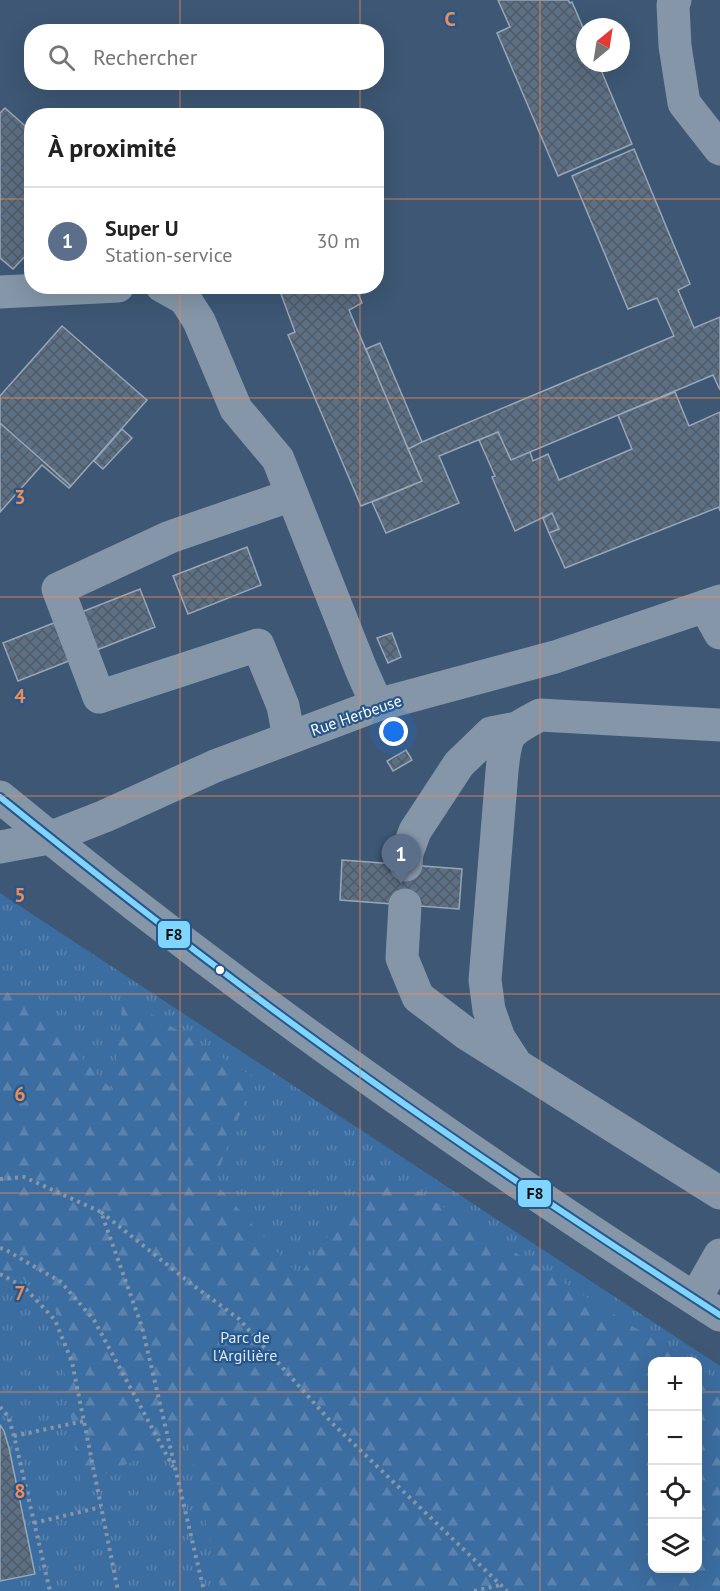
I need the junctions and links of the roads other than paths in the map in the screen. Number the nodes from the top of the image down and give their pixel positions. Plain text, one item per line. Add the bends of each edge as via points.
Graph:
1 (675, 0) edge
2 (720, 149) edge
3 (24, 291) edge
4 (0, 292) edge
5 (176, 294) edge
6 (292, 495) junction
7 (715, 614) edge
8 (377, 705) junction
9 (720, 725) edge
10 (517, 728) junction
11 (289, 738) junction
12 (0, 797) edge
13 (49, 838) junction
14 (0, 848) edge
15 (406, 865) dead end
16 (405, 905) dead end
17 (516, 1064) junction
18 (720, 1193) edge
19 (720, 1255) edge
20 (707, 1307) edge

1 - 2 street via 675,46 684,103
3 - 4 street
5 - 6 street via 185,299 199,321 236,409 278,459
6 - 8 street
6 - 11 street via 170,537 58,589 99,697 258,645 283,706
7 - 8 street, Rue Herbeuse
8 - 11 street, Rue Herbeuse
9 - 10 street via 540,715
10 - 15 street via 490,733 459,764 415,831
10 - 17 street via 504,744 485,980 489,1010 499,1038
11 - 13 street, Rue Herbeuse
12 - 13 street
13 - 14 street, Rue Herbeuse
13 - 20 street via 380,1088
16 - 17 street via 402,958 418,997
17 - 18 street
19 - 20 street

